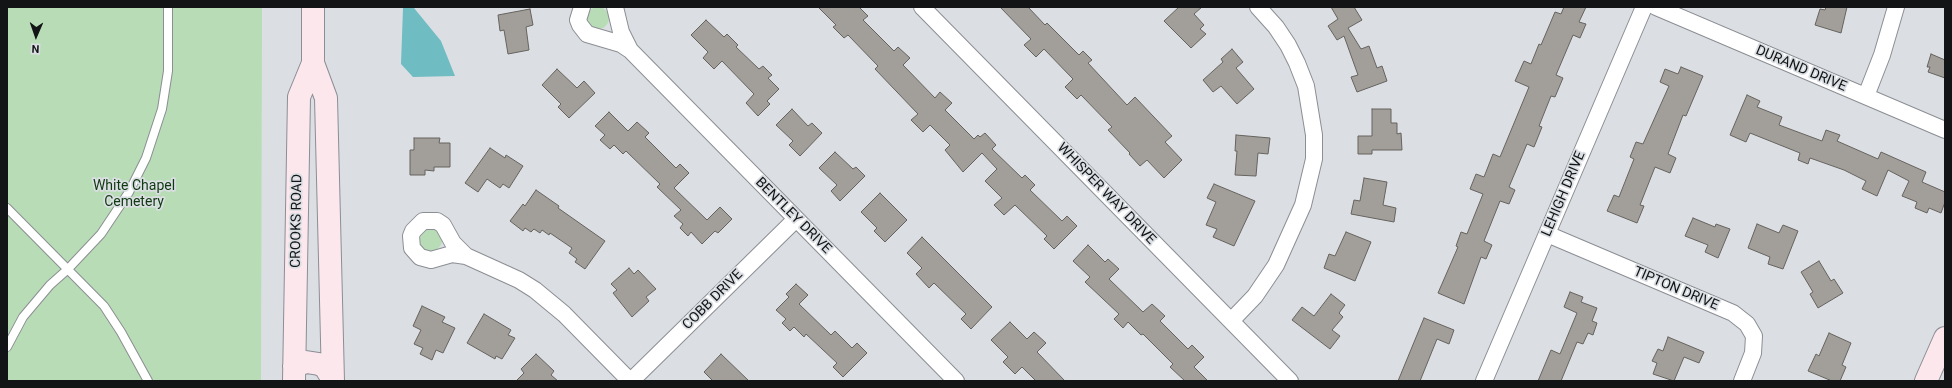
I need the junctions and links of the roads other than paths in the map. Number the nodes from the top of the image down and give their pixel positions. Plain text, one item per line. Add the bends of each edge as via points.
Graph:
1 (168, 7) edge
2 (313, 7) edge
3 (582, 7) edge
4 (615, 7) edge
5 (922, 7) edge
6 (1258, 7) edge
7 (1644, 7) edge
8 (1656, 7) edge
9 (1896, 7) edge
10 (630, 50) junction
11 (313, 63) junction
12 (1866, 96) junction
13 (1945, 130) edge
14 (7, 208) edge
15 (796, 219) junction
16 (1547, 234) junction
17 (466, 256) dead end
18 (68, 269) junction
19 (1231, 321) junction
20 (1945, 338) edge
21 (7, 347) edge
22 (294, 374) edge
23 (333, 380) edge
24 (148, 381) edge
25 (630, 381) edge
26 (956, 381) edge
27 (1290, 381) edge
28 (1484, 381) edge
29 (1742, 381) edge
30 (1926, 381) edge

1 - 18 lane via 168,71 162,109 146,158 129,192 101,234
2 - 11 main road, CROOKS ROAD
3 - 10 street, BENTLEY DRIVE via 578,20 587,34 616,42
4 - 10 street, BENTLEY DRIVE via 621,32
5 - 19 street, WHISPER WAY DRIVE
6 - 19 street via 1276,27 1298,63 1306,86 1314,134 1314,159 1303,205 1276,264 1255,296
7 - 16 street, LEHIGH DRIVE
8 - 12 street, DURAND DRIVE
9 - 12 street via 1882,55
10 - 15 street, BENTLEY DRIVE
11 - 22 main road, CROOKS ROAD via 299,97
11 - 23 main road, CROOKS ROAD via 326,98
12 - 13 street, DURAND DRIVE
14 - 18 lane
15 - 25 street, COBB DRIVE
15 - 26 street, BENTLEY DRIVE
16 - 28 street, LEHIGH DRIVE
16 - 29 street, TIPTON DRIVE via 1733,313 1747,324 1754,336 1753,353
17 - 25 street via 535,290 564,314
18 - 21 lane via 50,285 23,317
18 - 24 lane via 104,306
19 - 27 street, WHISPER WAY DRIVE
20 - 30 main road
22 - 23 main road via 306,362 319,364 325,367

